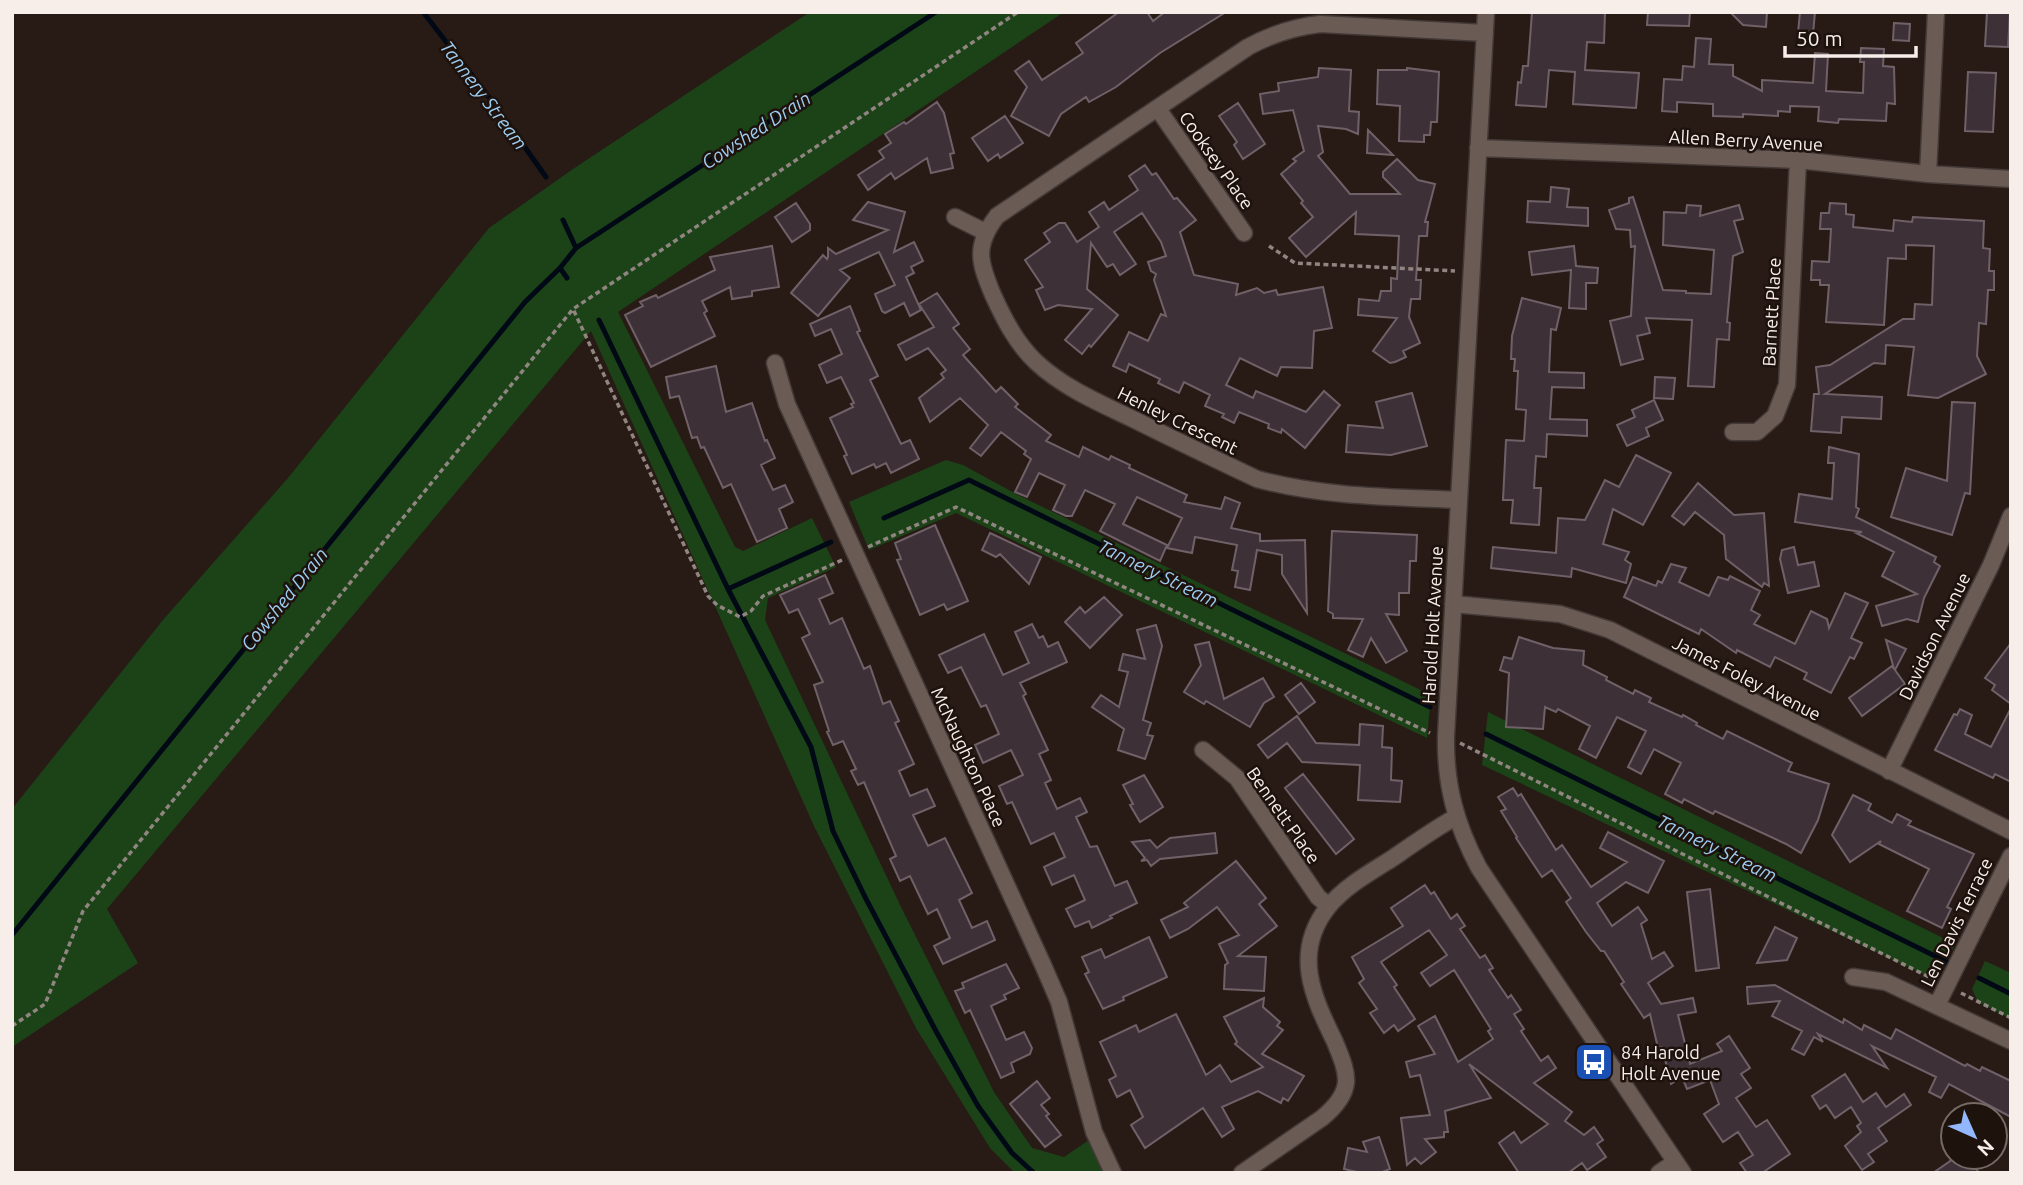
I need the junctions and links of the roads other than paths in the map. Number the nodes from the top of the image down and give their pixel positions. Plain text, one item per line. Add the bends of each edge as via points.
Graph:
1 (1486, 12) edge
2 (1936, 12) edge
3 (1485, 33) junction
4 (1158, 109) junction
5 (1478, 148) junction
6 (1798, 160) junction
7 (1928, 174) junction
8 (2011, 179) edge
9 (956, 217) dead end
10 (985, 232) junction
11 (1244, 233) dead end
12 (775, 363) dead end
13 (1733, 432) dead end
14 (1458, 500) junction
15 (2011, 516) edge
16 (1453, 604) junction
17 (1203, 750) dead end
18 (1889, 771) junction
19 (1456, 817) junction
20 (2011, 831) edge
21 (2011, 856) edge
22 (1329, 906) junction
23 (1853, 977) dead end
24 (1937, 1005) junction
25 (2011, 1041) edge
26 (1679, 1167) edge
27 (1114, 1173) edge
28 (1241, 1173) edge
29 (1659, 1173) edge

1 - 3 street, Harold Holt Avenue
2 - 7 street
3 - 4 street via 1297,26 1248,47
3 - 5 street, Harold Holt Avenue
4 - 10 street via 997,216
4 - 11 street, Cooksey Place
5 - 6 street, Allen Berry Avenue
5 - 14 street, Harold Holt Avenue
6 - 7 street, Allen Berry Avenue
6 - 13 street, Barnett Place via 1787,385 1775,416 1757,432
7 - 8 street, Allen Berry Avenue
9 - 10 street
10 - 14 street, Henley Crescent via 983,272 1006,323 1034,360 1069,387 1257,479 1320,493
12 - 27 street, McNaughton Place via 787,404 1059,1002 1094,1132
14 - 16 street, Harold Holt Avenue
15 - 18 street, Davidson Avenue
16 - 18 street, James Foley Avenue via 1535,611 1581,619 1610,630
16 - 19 street, Harold Holt Avenue via 1446,758
17 - 22 street, Bennett Place via 1237,778 1318,897
18 - 20 street, James Foley Avenue
19 - 22 street via 1361,879
19 - 26 street, Harold Holt Avenue via 1485,877
21 - 24 street, Len Davis Terrace
22 - 28 street via 1313,938 1308,968 1317,1003 1343,1063 1344,1092 1331,1111
23 - 24 street, Len Davis Terrace via 1886,982
24 - 25 street, Len Davis Terrace
26 - 29 street

